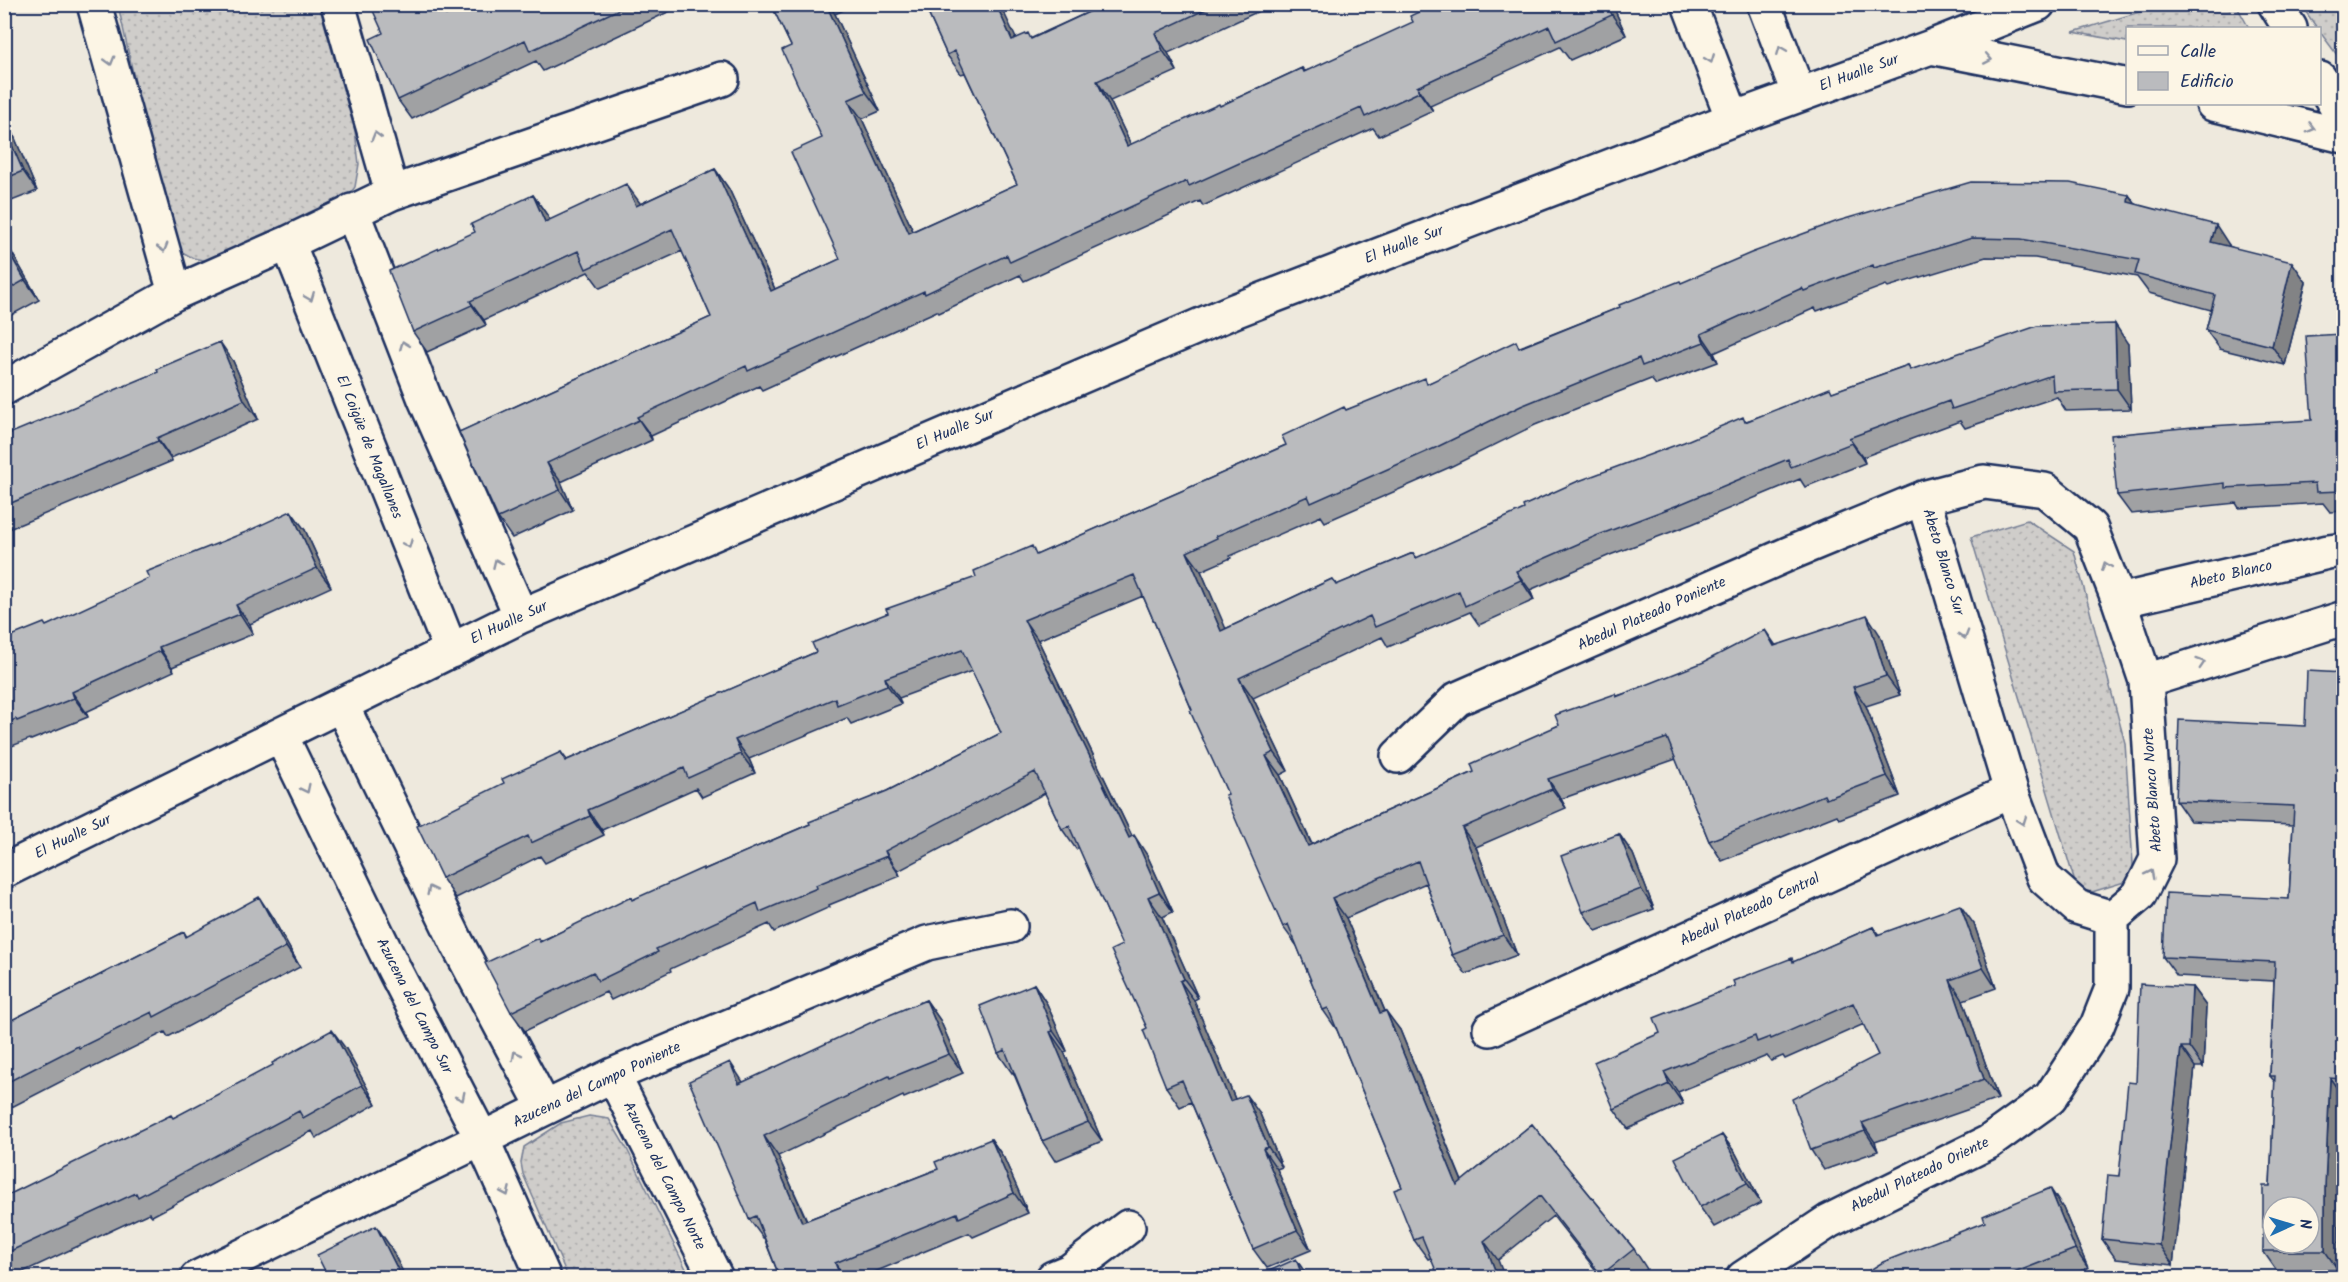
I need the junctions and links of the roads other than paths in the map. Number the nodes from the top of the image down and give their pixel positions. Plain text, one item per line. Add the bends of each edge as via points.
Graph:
1 (94, 4) edge
2 (338, 4) edge
3 (1689, 4) edge
4 (1764, 4) edge
5 (2038, 4) edge
6 (2275, 4) edge
7 (2289, 27) edge
8 (1931, 47) junction
9 (722, 79) dead end
10 (2321, 82) edge
11 (2126, 86) edge
12 (1799, 95) junction
13 (2217, 105) edge
14 (1733, 119) junction
15 (2343, 120) edge
16 (2343, 136) edge
17 (392, 193) junction
18 (352, 212) junction
19 (288, 243) junction
20 (176, 293) junction
21 (4, 388) edge
22 (1923, 498) junction
23 (2343, 550) edge
24 (2119, 601) junction
25 (521, 616) junction
26 (2343, 618) edge
27 (451, 651) junction
28 (2146, 681) junction
29 (342, 706) junction
30 (281, 736) junction
31 (1398, 756) dead end
32 (2011, 791) junction
33 (4, 871) edge
34 (2112, 918) junction
35 (1010, 926) dead end
36 (1490, 1029) dead end
37 (613, 1075) junction
38 (543, 1107) junction
39 (482, 1139) junction
40 (1128, 1227) dead end
41 (197, 1278) edge
42 (544, 1278) edge
43 (716, 1278) edge
44 (1053, 1278) edge
45 (1743, 1278) edge

1 -> 20 street
17 -> 2 street
3 -> 14 street
12 -> 4 street
5 - 8 street, El Hualle Sur
6 - 7 street
8 -> 11 street
8 - 12 street, El Hualle Sur
9 - 17 street
10 - 15 street
12 - 14 street, El Hualle Sur
13 -> 16 street
14 - 25 street, El Hualle Sur via 1234,311
17 - 18 street
18 - 19 street
25 -> 18 street via 425,399
19 - 20 street
19 -> 27 street, El Coigüe de Magallanes
20 - 21 street
24 -> 22 street, Abeto Blanco Sur via 2090,526 2045,490 1984,482
22 - 31 street, Abedul Plateado Poniente via 1457,699
22 -> 32 street, Abeto Blanco Sur
23 - 24 street, Abeto Blanco
24 - 28 street, Abeto Blanco Sur
25 - 27 street, El Hualle Sur
28 -> 26 street
27 - 29 street, El Hualle Sur
34 -> 28 street, Abeto Blanco Norte via 2139,895 2157,859
29 - 30 street, El Hualle Sur
38 -> 29 street via 457,943
30 - 33 street, El Hualle Sur
30 -> 39 street, Azucena del Campo Sur
32 -> 34 street, Abeto Blanco Sur via 2043,878 2076,907
32 - 36 street, Abedul Plateado Central
34 - 45 street, Abedul Plateado Oriente via 2112,988 2097,1026 2050,1098 1989,1143 1829,1221
35 - 37 street, Azucena del Campo Poniente via 927,943
37 - 38 street, Azucena del Campo Poniente
37 - 43 street, Azucena del Campo Norte
38 - 39 street, Azucena del Campo Poniente
39 - 41 street, Azucena del Campo Poniente
39 -> 42 street, Azucena del Campo Sur
40 - 44 street

